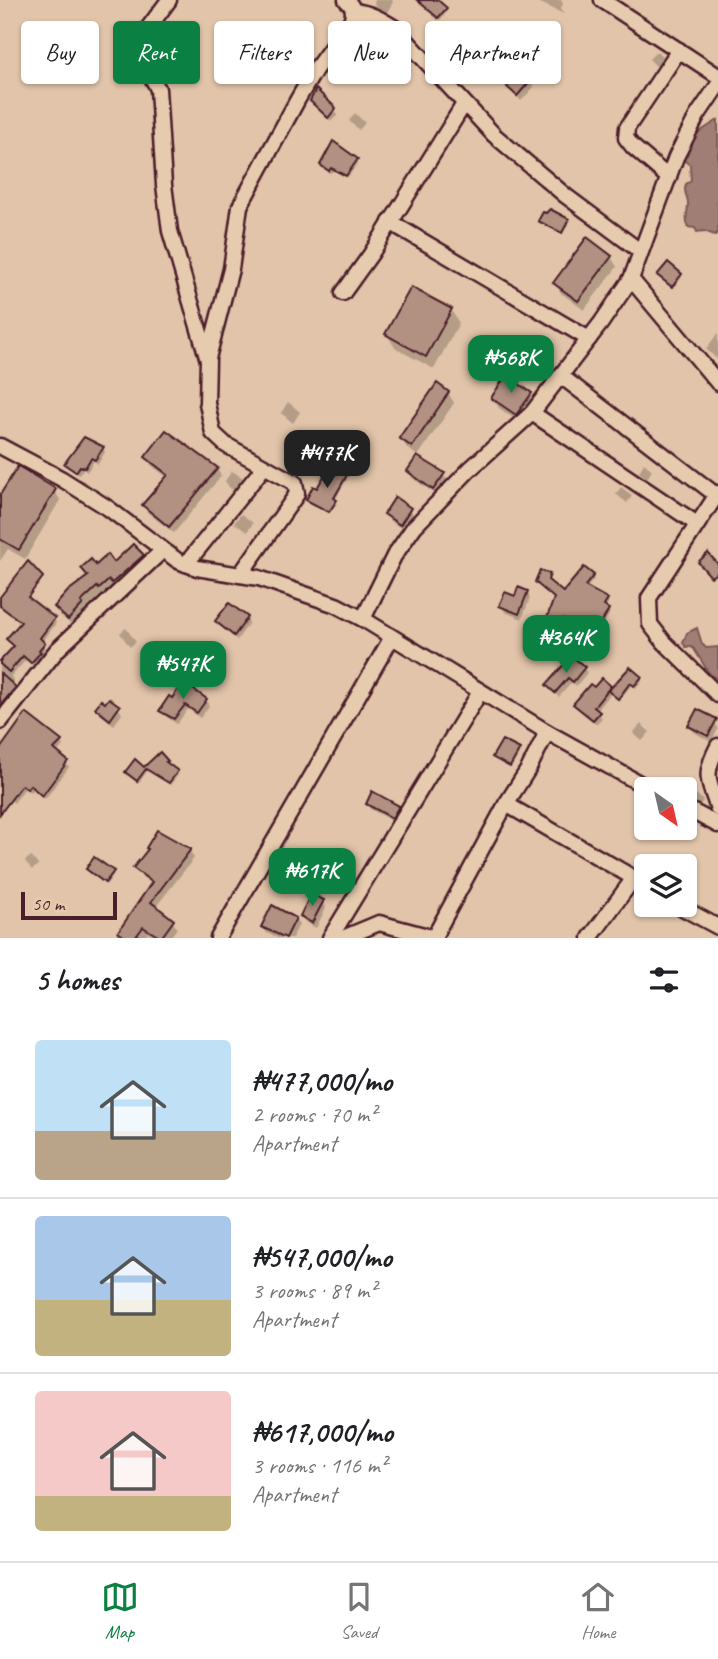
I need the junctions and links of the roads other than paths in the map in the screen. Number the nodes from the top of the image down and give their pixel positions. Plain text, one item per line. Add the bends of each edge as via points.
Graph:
1 (169, 0) edge
2 (602, 0) edge
3 (350, 6) edge
4 (679, 50) junction
5 (718, 76) edge
6 (718, 85) edge
7 (464, 104) junction
8 (669, 178) junction
9 (390, 222) junction
10 (640, 251) junction
11 (631, 279) junction
12 (343, 293) dead end
13 (589, 339) junction
14 (208, 358) junction
15 (561, 376) junction
16 (718, 383) edge
17 (532, 413) junction
18 (0, 446) edge
19 (264, 467) junction
20 (717, 494) edge
21 (697, 524) junction
22 (163, 550) junction
23 (186, 564) junction
24 (240, 575) junction
25 (363, 619) junction
26 (392, 638) junction
27 (480, 692) junction
28 (718, 695) edge
29 (0, 722) edge
30 (547, 732) junction
31 (718, 746) edge
32 (634, 780) edge
33 (506, 804) junction
34 (718, 808) edge
35 (697, 814) edge
36 (718, 825) edge
37 (634, 879) edge
38 (634, 889) edge
39 (697, 916) edge
40 (718, 927) edge
41 (218, 938) edge
42 (330, 938) edge
43 (342, 938) edge
44 (434, 938) edge
45 (590, 938) edge

1 - 14 street via 146,31 140,55 158,89 170,231
2 - 4 street
3 - 7 street via 395,28
3 - 14 street via 352,19 315,70 240,206 231,269
4 - 5 street
4 - 8 street via 627,128 626,138
6 - 8 street via 686,136
7 - 9 street
7 - 10 street via 566,196
8 - 10 street
9 - 12 street
9 - 13 street
10 - 11 street
11 - 13 street
11 - 16 street
13 - 15 street
14 - 19 street via 207,403 213,433
15 - 17 street
15 - 20 street
17 - 21 street
17 - 25 street via 414,527
18 - 22 street via 108,508
19 - 23 street
19 - 24 street via 295,483 297,494
20 - 21 street
21 - 28 street via 649,598 650,624
22 - 23 street
22 - 29 street via 57,650
23 - 24 street
24 - 25 street via 259,578
25 - 26 street
26 - 27 street
26 - 41 street
27 - 30 street
27 - 42 street
30 - 32 street
30 - 33 street
31 - 34 street via 708,766
33 - 37 street
33 - 44 street
35 - 36 street
38 - 45 street
39 - 40 street
43 - 44 street via 379,923

